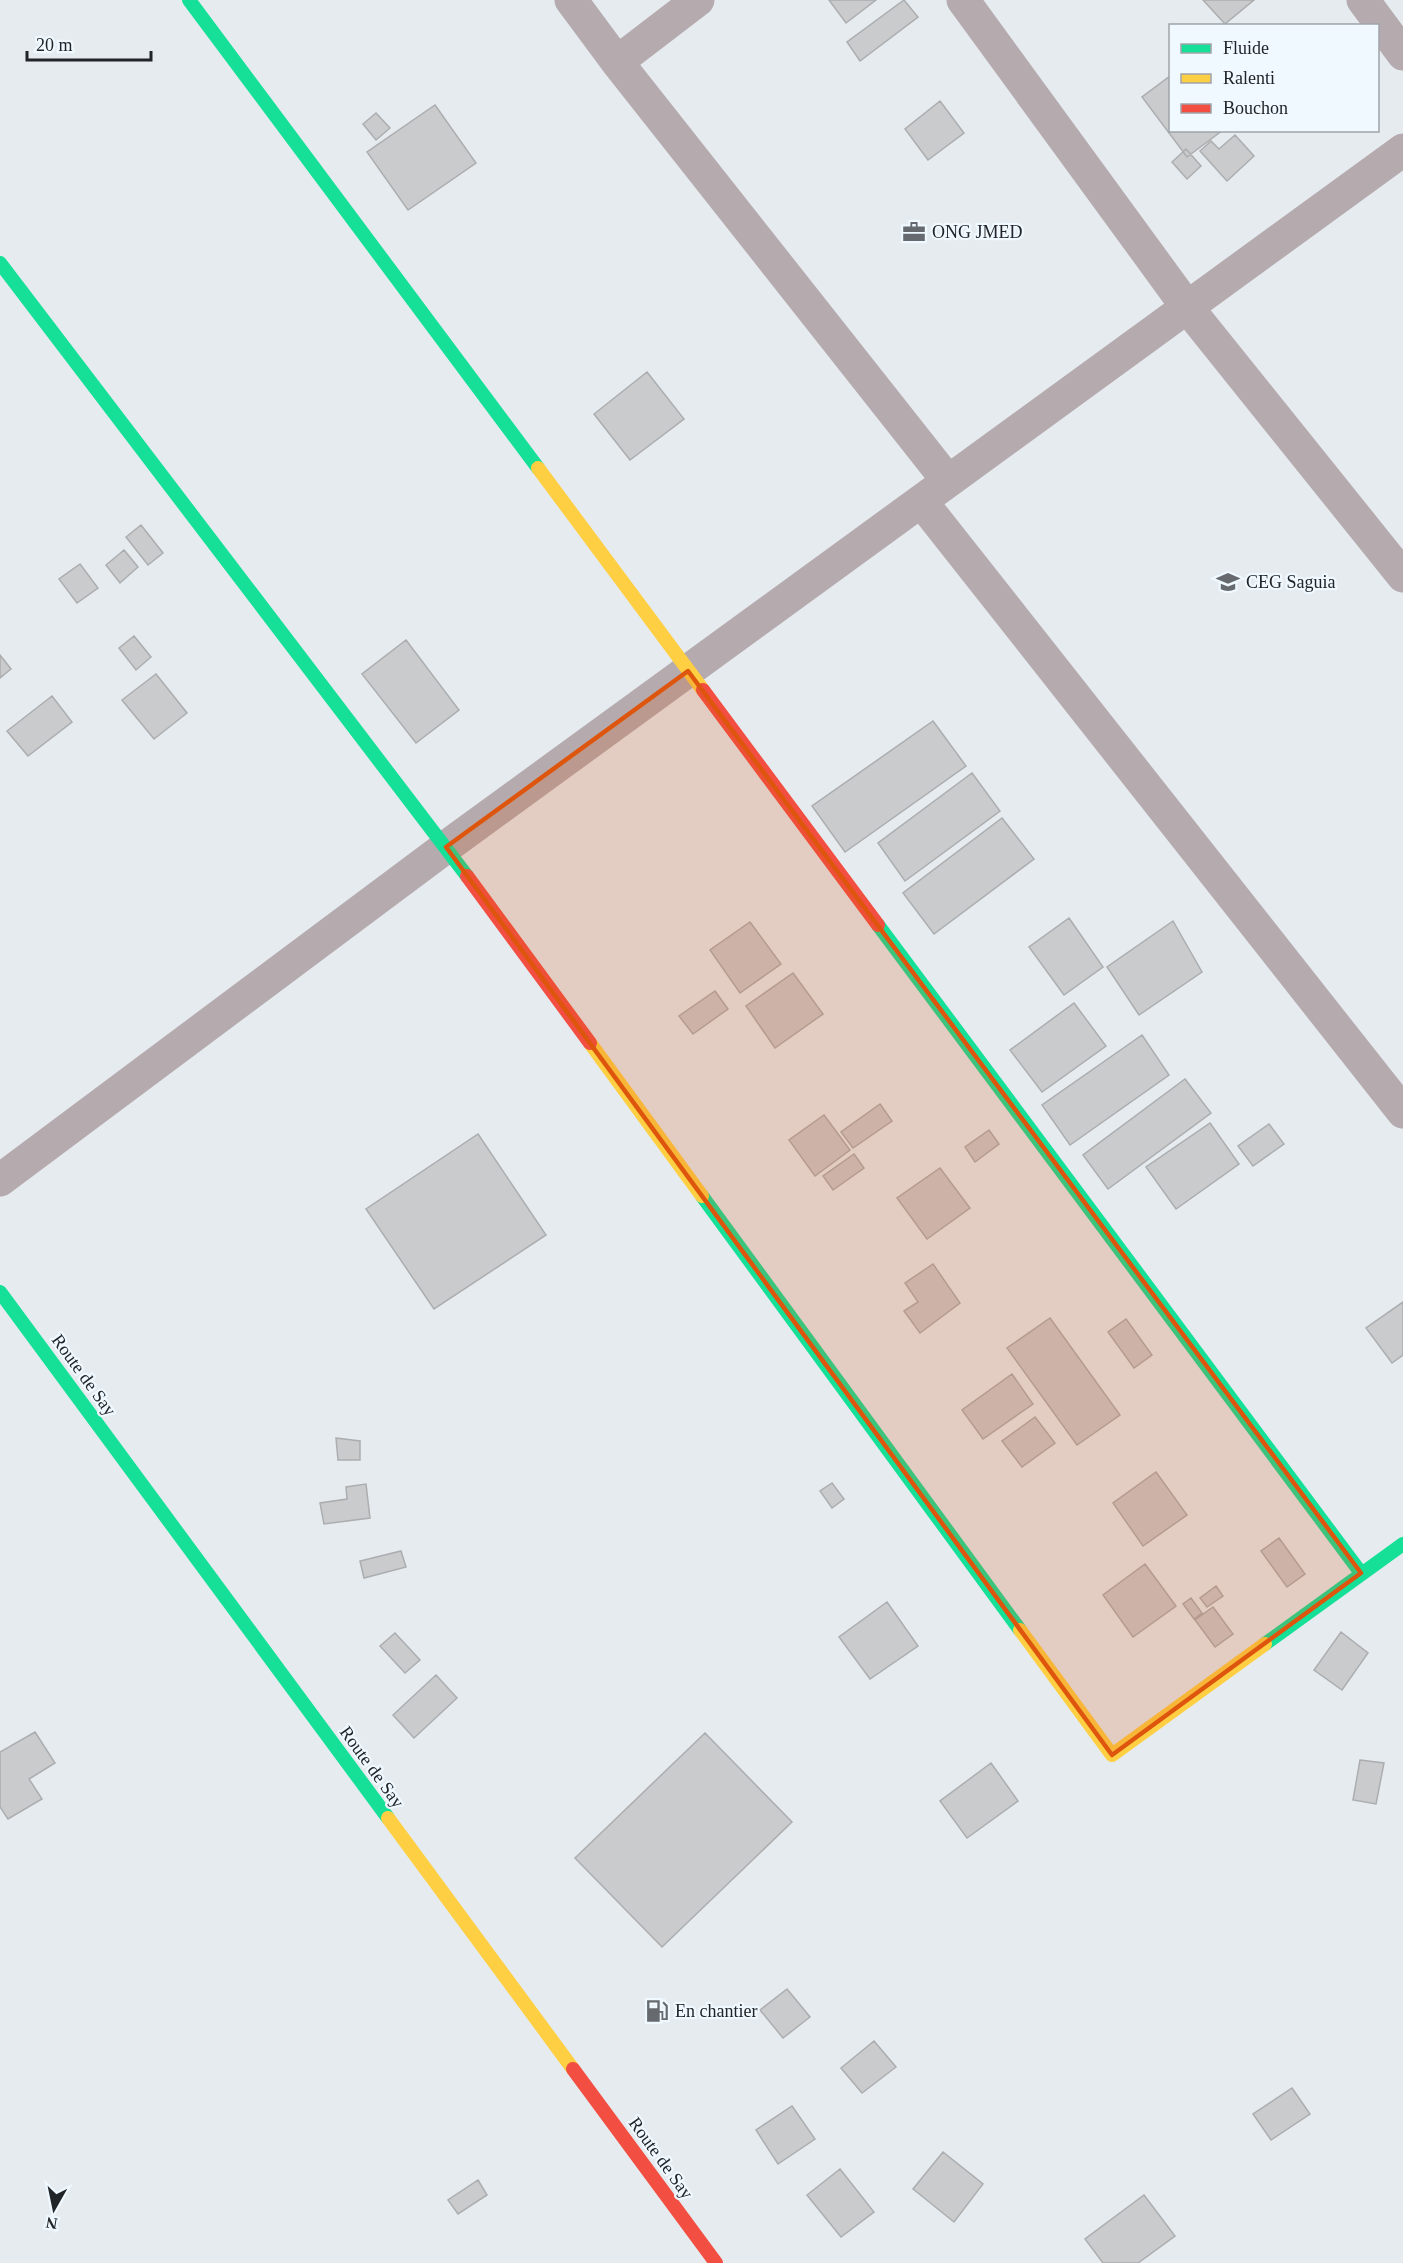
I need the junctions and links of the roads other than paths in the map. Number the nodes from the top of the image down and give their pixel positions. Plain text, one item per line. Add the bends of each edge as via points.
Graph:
1 (189, 0) edge
2 (571, 0) edge
3 (698, 0) edge
4 (963, 0) edge
5 (1363, 0) edge
6 (1403, 54) edge
7 (617, 62) junction
8 (1403, 150) edge
9 (0, 262) edge
10 (1187, 307) junction
11 (948, 481) junction
12 (921, 501) junction
13 (1403, 576) edge
14 (688, 670) junction
15 (446, 847) junction
16 (1403, 1112) edge
17 (0, 1180) edge
18 (0, 1292) edge
19 (1403, 1544) edge
20 (1361, 1574) junction
21 (716, 2263) edge

1 - 14 street
2 - 7 street
3 - 7 street
4 - 10 street
5 - 6 street
7 - 11 street
8 - 10 street
9 - 15 street
10 - 11 street
10 - 13 street
11 - 12 street
12 - 14 street
12 - 16 street
14 - 15 street
14 - 20 street
15 - 17 street
15 - 20 street via 1112,1755
18 - 21 street, Route de Say
19 - 20 street

